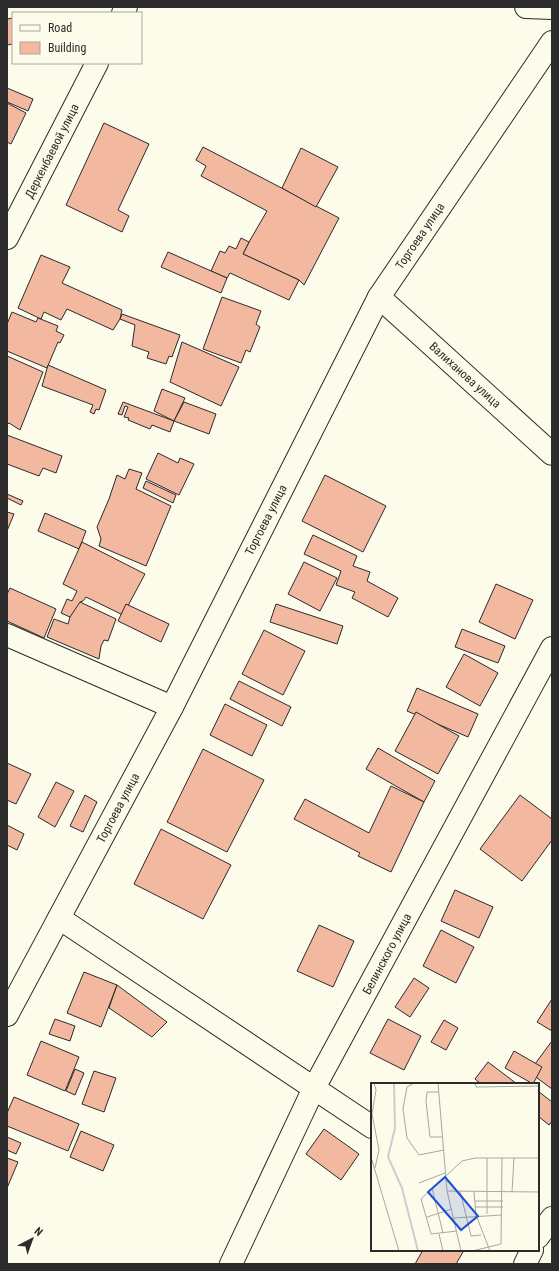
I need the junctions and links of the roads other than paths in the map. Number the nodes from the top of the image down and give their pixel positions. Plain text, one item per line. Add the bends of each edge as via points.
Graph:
1 (526, 7) edge
2 (552, 8) edge
3 (552, 42) edge
4 (96, 64) edge
5 (7, 238) edge
6 (378, 297) junction
7 (552, 454) edge
8 (7, 635) edge
9 (552, 648) edge
10 (172, 707) junction
11 (59, 918) junction
12 (7, 1015) edge
13 (314, 1088) junction
14 (371, 1126) edge
15 (552, 1218) edge
16 (539, 1237) edge
17 (539, 1239) edge
18 (552, 1248) edge
19 (532, 1251) edge
20 (231, 1264) edge
21 (525, 1264) edge

1 - 2 street
3 - 6 street, Торгоева улица
4 - 5 street, Деркенбаевой улица
6 - 7 street, Валиханова улица
6 - 10 street, Торгоева улица
8 - 10 street
9 - 13 street, Белинского улица
10 - 11 street, Торгоева улица
11 - 12 street, Торгоева улица
11 - 13 street
13 - 14 street
13 - 20 street, Белинского улица
15 - 16 street
17 - 18 street
19 - 21 street

